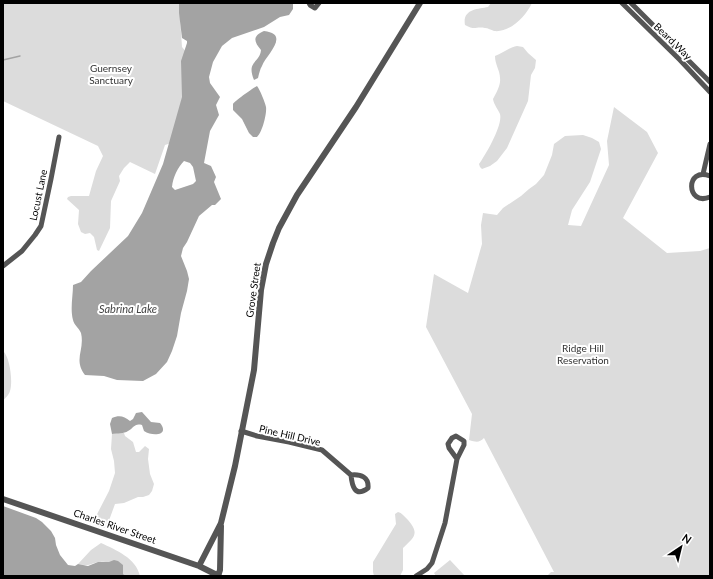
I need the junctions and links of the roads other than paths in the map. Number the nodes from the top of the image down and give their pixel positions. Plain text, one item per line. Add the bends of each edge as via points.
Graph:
1 (309, 3) edge
2 (319, 3) edge
3 (420, 3) edge
4 (622, 3) edge
5 (631, 3) edge
6 (710, 82) edge
7 (710, 92) edge
8 (59, 137) dead end
9 (710, 144) edge
10 (703, 174) junction
11 (710, 175) edge
12 (710, 197) edge
13 (3, 266) edge
14 (241, 432) junction
15 (457, 459) dead end
16 (351, 476) dead end
17 (3, 498) edge
18 (221, 523) junction
19 (199, 566) junction
20 (218, 576) edge
21 (416, 576) edge

1 - 2 street via 315,8
3 - 14 street, Grove Street via 356,107 296,195 279,228 266,264 261,290 254,370
4 - 7 street, Beard Way
5 - 6 street, Beard Way
8 - 13 street, Locust Lane via 41,226 26,246
9 - 10 street
10 - 11 street
10 - 12 street via 693,181 692,190 700,198
14 - 16 street, Pine Hill Drive via 322,450
14 - 18 street, Grove Street
15 - 21 street via 445,523 432,563
17 - 19 street, Charles River Street
18 - 19 street, Grove Street
18 - 20 street
19 - 20 street, Charles River Street

